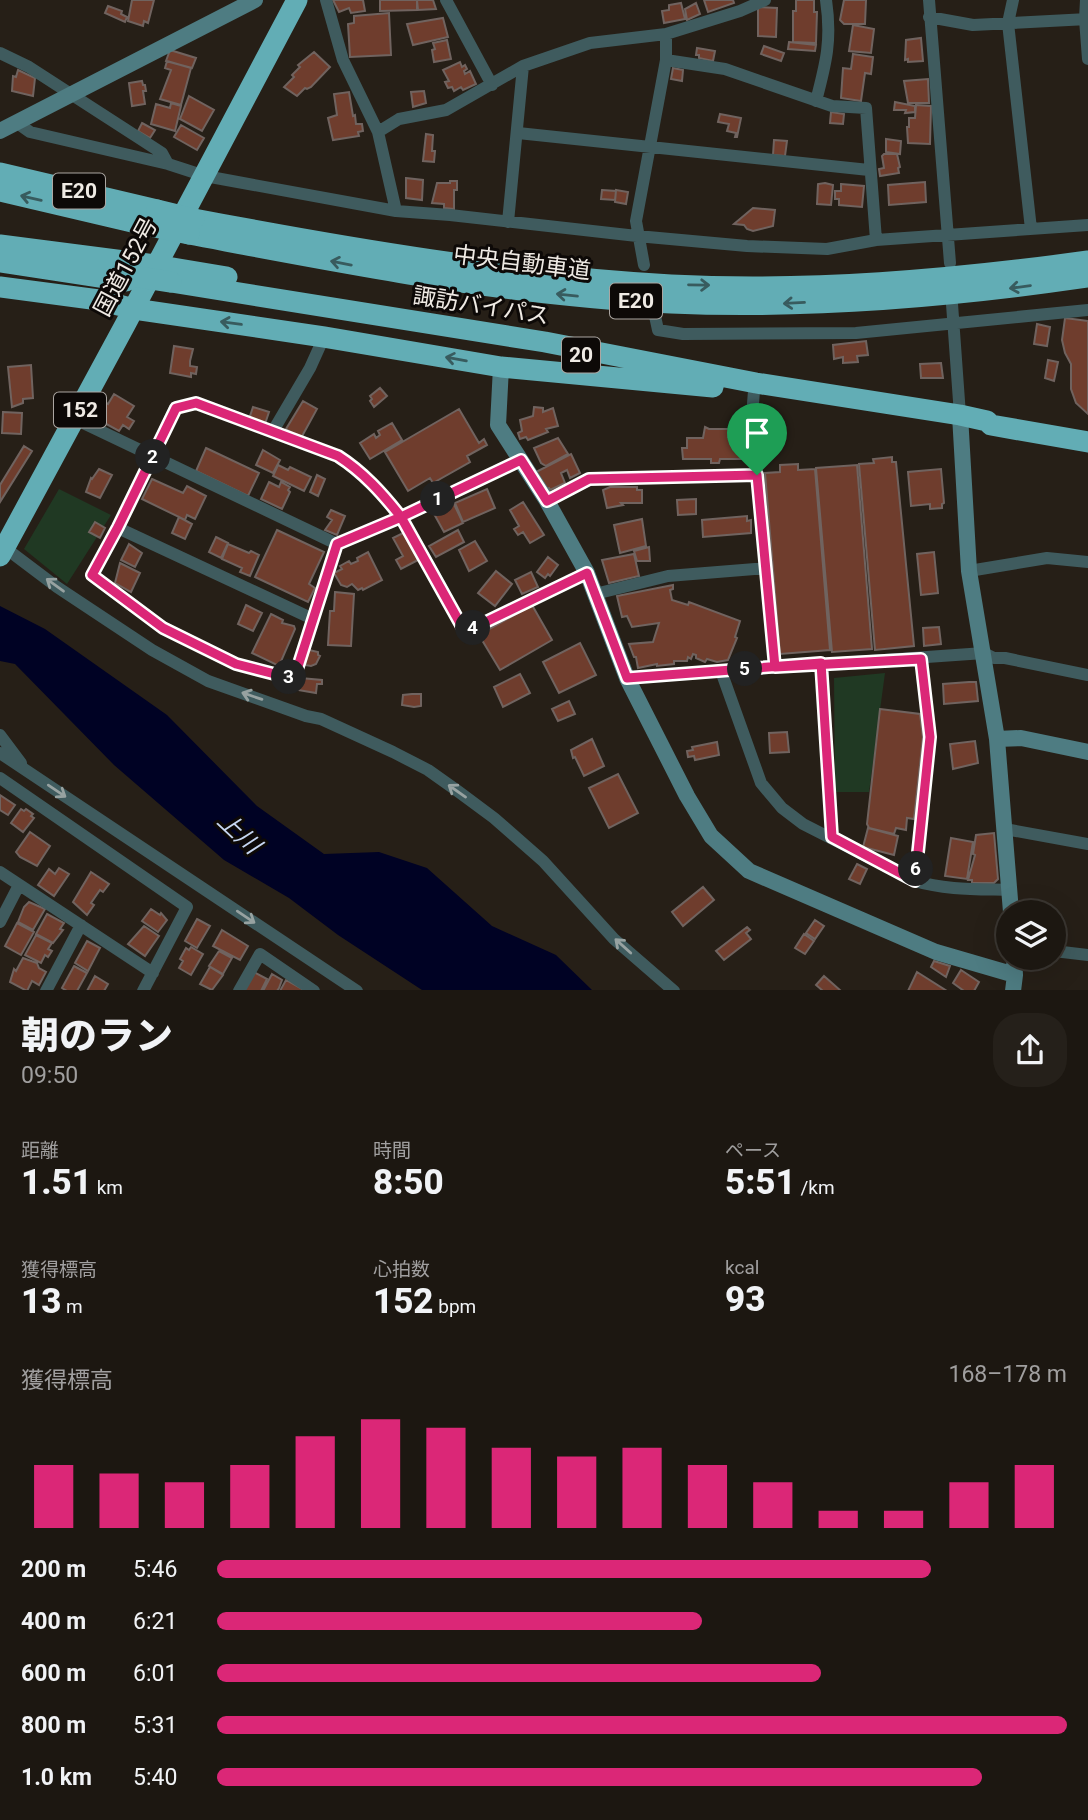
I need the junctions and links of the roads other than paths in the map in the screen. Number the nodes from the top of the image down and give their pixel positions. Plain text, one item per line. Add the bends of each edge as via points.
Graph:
1 (255, 0) edge
2 (297, 0) edge
3 (326, 0) edge
4 (446, 0) edge
5 (765, 0) edge
6 (826, 0) edge
7 (929, 0) edge
8 (1013, 0) edge
9 (1086, 0) edge
10 (929, 17) junction
11 (1086, 19) edge
12 (1008, 23) junction
13 (666, 34) junction
14 (0, 53) edge
15 (1088, 59) edge
16 (666, 60) junction
17 (523, 66) junction
18 (492, 85) junction
19 (70, 94) junction
20 (816, 101) junction
21 (16, 122) junction
22 (0, 131) edge
23 (378, 132) junction
24 (518, 133) junction
25 (649, 148) junction
26 (168, 164) junction
27 (869, 170) junction
28 (0, 173) edge
29 (205, 176) junction
30 (0, 191) edge
31 (396, 211) junction
32 (151, 217) junction
33 (508, 222) junction
34 (1088, 225) edge
35 (192, 226) junction
36 (1031, 229) junction
37 (947, 235) junction
38 (637, 236) junction
39 (876, 240) junction
40 (0, 245) edge
41 (0, 255) edge
42 (1088, 261) edge
43 (0, 262) edge
44 (950, 263) dead end
45 (155, 265) junction
46 (644, 265) dead end
47 (1088, 277) edge
48 (126, 278) junction
49 (170, 285) junction
50 (0, 287) edge
51 (952, 304) dead end
52 (134, 309) junction
53 (1088, 310) edge
54 (655, 316) dead end
55 (953, 323) junction
56 (324, 337) junction
57 (501, 367) junction
58 (707, 374) junction
59 (748, 389) junction
60 (75, 419) junction
61 (960, 419) junction
62 (273, 430) junction
63 (1088, 442) edge
64 (154, 455) junction
65 (521, 460) junction
66 (757, 475) junction
67 (547, 501) junction
68 (401, 517) junction
69 (118, 527) junction
70 (337, 544) junction
71 (2, 550) edge
72 (1088, 562) edge
73 (766, 568) junction
74 (969, 571) junction
75 (587, 573) junction
76 (595, 594) junction
77 (313, 619) junction
78 (984, 653) junction
79 (921, 659) junction
80 (821, 663) junction
81 (775, 667) junction
82 (721, 671) junction
83 (1088, 675) edge
84 (627, 678) junction
85 (0, 735) edge
86 (997, 738) junction
87 (1088, 752) edge
88 (0, 753) edge
89 (25, 769) junction
90 (0, 778) edge
91 (1005, 829) junction
92 (832, 837) junction
93 (1088, 845) edge
94 (0, 872) edge
95 (915, 881) junction
96 (19, 885) junction
97 (1010, 890) junction
98 (1010, 900) edge
99 (0, 922) edge
100 (81, 925) junction
101 (1066, 952) edge
102 (1088, 955) edge
103 (652, 972) junction
104 (153, 974) junction
105 (1014, 983) edge
106 (46, 990) edge
107 (143, 990) edge
108 (239, 990) edge
109 (314, 990) edge
110 (357, 990) edge
111 (667, 990) edge
112 (674, 990) edge

1 - 19 street
2 - 29 highway, 国道152号 / 152
3 - 23 street via 343,60
4 - 18 street
5 - 13 street
6 - 20 street via 830,27 827,60
7 - 10 street
8 - 12 street
9 - 11 street
10 - 12 street via 973,25
10 - 37 street
11 - 12 street
11 - 15 street
12 - 36 street
13 - 16 street
13 - 17 street via 590,43
14 - 19 street
16 - 20 street via 725,69
16 - 25 street
17 - 18 street
17 - 24 street
18 - 23 street via 446,110 399,119
19 - 21 street
19 - 26 street via 162,153
20 - 27 street via 866,108
21 - 22 street
21 - 26 street via 30,132
23 - 31 street
24 - 25 street
24 - 33 street
25 - 27 street
25 - 38 street
26 - 29 street
27 - 39 street
28 - 32 highway, 中央自動車道 / E20
29 - 31 street
29 - 45 highway, 国道152号 / 152
32 -> 30 highway, 中央自動車道 / E20
31 - 33 street
32 - 35 highway, 中央自動車道 / E20, bridge
33 - 38 street
34 - 36 street
35 -> 42 highway, 中央自動車道 / E20 via 528,273 673,285 890,283
47 -> 35 highway, 中央自動車道 / E20 via 895,298 672,303 453,282
36 - 37 street
37 - 39 street
37 - 44 street
38 - 39 street via 827,249
38 - 46 street
40 - 45 highway, 20
41 - 48 highway, 諏訪バイパス / 20
43 - 48 highway, 諏訪バイパス / 20
45 - 52 highway, 国道152号 / 152
45 - 58 highway, 20 via 558,332
48 - 49 highway, 諏訪バイパス / 20, bridge
49 - 58 highway, 諏訪バイパス / 20 via 545,342
49 - 59 highway, 諏訪バイパス / 20 via 544,347
50 - 52 highway, 20
51 - 55 street
56 -> 52 highway, 20
52 - 60 highway, 国道152号 / 152
53 - 55 street
54 - 55 street via 658,330 684,334 856,333
55 - 61 street
57 -> 56 highway, 20
56 - 62 street
57 - 59 highway, 20
57 - 65 street via 498,425
58 - 61 highway, 諏訪バイパス / 20
59 - 61 highway, 諏訪バイパス / 20 via 858,410
59 - 66 street
60 - 64 street
60 - 71 highway, 国道152号 / 152
61 - 63 highway, 諏訪バイパス / 20
61 - 74 street
62 - 64 street via 196,403 176,408
62 - 68 street via 357,468
64 - 69 street
64 - 70 street
65 - 67 street
65 - 68 street
66 - 67 street via 589,479
66 - 73 street
67 - 75 street
68 - 70 street
68 - 75 street via 465,632
69 - 77 street
69 - 77 street via 92,575 163,628 236,664 294,679
70 - 77 street
103 -> 71 street via 614,939 542,861 494,818 428,770 321,719 208,681 152,650
72 - 74 street via 1047,558
73 - 76 street via 667,576
73 - 81 street
74 - 78 street
75 - 76 street
76 - 84 street
78 - 79 street
78 - 83 street
78 - 86 street
79 - 80 street
79 - 95 street via 930,737
80 - 81 street
80 - 92 street
81 - 82 street
82 - 84 street
82 - 92 street via 761,783 792,816
84 - 105 street via 711,836 749,872
85 - 89 street
86 - 87 street via 1021,738
86 - 91 street
88 - 89 street
89 -> 110 street
90 - 104 street via 187,907
91 - 93 street
91 - 97 street
92 - 95 street
94 - 96 street
95 - 97 street
96 - 99 street
96 - 100 street
97 - 98 street
100 - 104 street
100 - 106 street
101 - 102 street
103 - 111 street
103 - 112 street
104 - 107 street
108 - 109 street via 260,954

